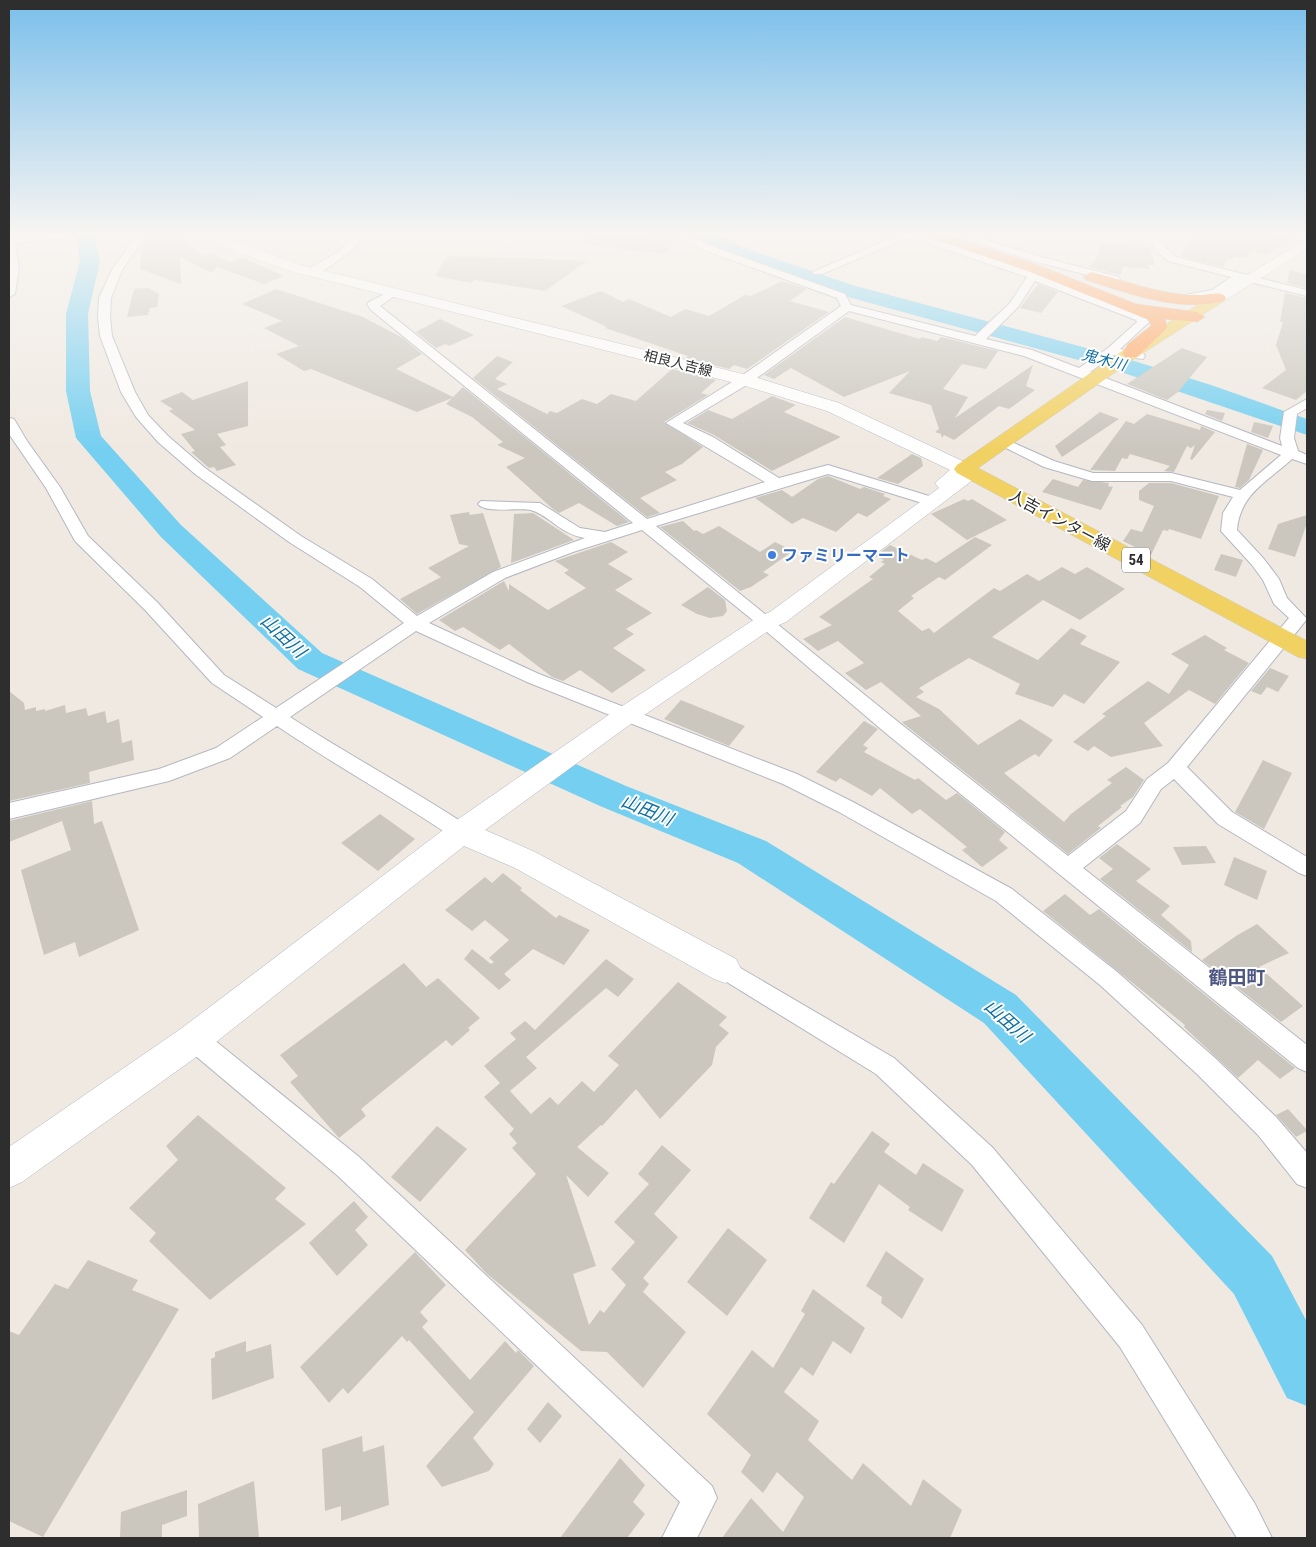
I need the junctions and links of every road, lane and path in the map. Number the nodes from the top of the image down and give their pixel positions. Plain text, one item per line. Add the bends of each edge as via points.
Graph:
1 (105, 306) edge
2 (374, 306) edge
3 (446, 306) edge
4 (1013, 306) edge
5 (1113, 306) edge
6 (1124, 306) edge
7 (1170, 306) edge
8 (1180, 306) edge
9 (1207, 306) edge
10 (1207, 306) edge
11 (847, 307) joint
12 (1152, 313) junction
13 (1193, 316) junction
14 (978, 340) junction
15 (1113, 364) junction
16 (745, 380) junction
17 (1307, 403) edge
18 (9, 422) edge
19 (1009, 446) junction
20 (1291, 454) junction
21 (1307, 460) edge
22 (968, 471) junction
23 (777, 483) junction
24 (1243, 495) junction
25 (924, 500) junction
26 (486, 504) dead end
27 (645, 525) junction
28 (607, 536) junction
29 (766, 622) junction
30 (411, 627) junction
31 (1282, 638) junction
32 (1307, 651) edge
33 (281, 712) junction
34 (623, 717) junction
35 (1175, 768) junction
36 (9, 810) edge
37 (468, 827) junction
38 (1069, 867) junction
39 (1307, 867) edge
40 (726, 969) joint
41 (194, 1039) junction
42 (1307, 1060) edge
43 (9, 1169) edge
44 (1307, 1174) edge
45 (679, 1538) edge
46 (1254, 1538) edge

1 - 30 street via 106,336 114,362 143,417 163,440 236,498 366,584
2 - 27 street
3 - 16 street, 相良人吉線
4 - 14 street
5 - 15 street via 1143,322 1136,332 1117,343
6 - 12 highway
7 - 12 highway via 1166,311
8 - 13 highway
9 - 13 street
10 - 13 main road
11 - 14 street
11 - 16 street
12 - 13 highway
12 - 15 highway via 1159,327
13 - 15 main road
14 - 15 street via 1028,353
15 - 19 main road
15 - 20 street
15 - 22 main road
16 - 22 street, 相良人吉線 via 833,407
16 - 23 street via 673,424 708,440
17 - 20 street via 1291,412 1287,438
18 - 33 street via 53,487 81,538 151,606 218,679
19 - 22 main road
19 - 24 street via 1049,464 1092,476 1171,477
20 - 21 street
20 - 24 street
22 - 25 street
22 - 29 street via 778,617
22 - 31 main road, 人吉インター線 / 54
23 - 25 street via 828,469
23 - 27 street
24 - 31 street via 1230,514 1229,531 1271,579 1280,600 1299,618
25 - 29 street via 771,612
26 - 28 street via 535,506 576,532
27 - 28 street
27 - 29 street
28 - 30 street via 499,575
29 - 34 street
29 - 38 street via 895,730
30 - 33 street
30 - 34 street
31 - 32 main road, 人吉インター線 / 54
31 - 35 street
33 - 36 street via 223,753 162,776
33 - 37 street via 335,755
34 - 37 street
34 - 44 street via 790,779 1004,895 1108,978 1206,1066 1267,1126
35 - 38 street via 1154,784 1133,817
35 - 39 street via 1225,818
37 - 40 street
37 - 41 street
38 - 42 street
40 - 46 street via 885,1066 982,1156 1130,1336
41 - 43 street
41 - 45 street via 348,1166 700,1498

